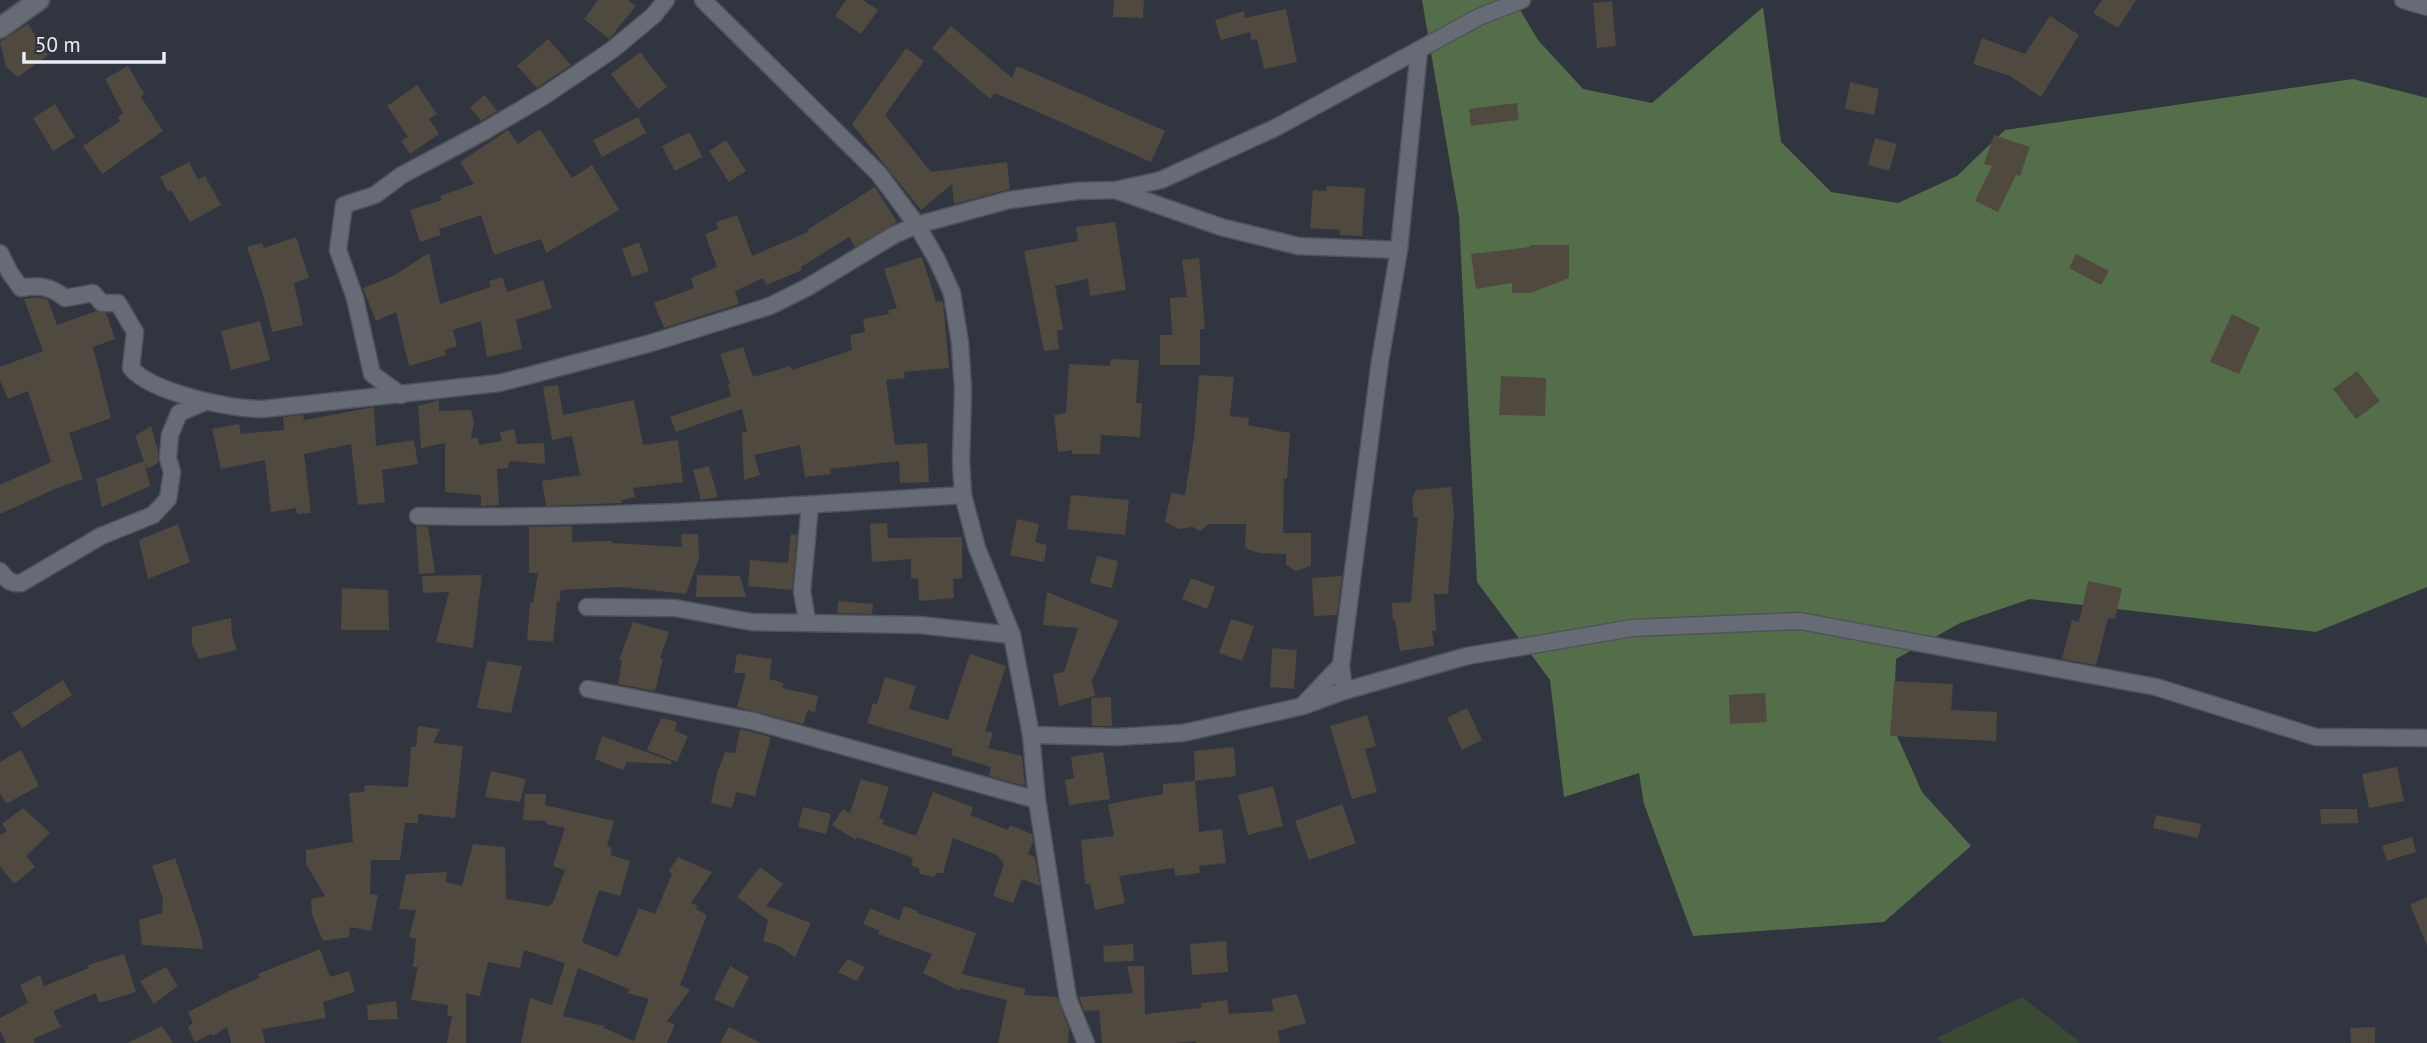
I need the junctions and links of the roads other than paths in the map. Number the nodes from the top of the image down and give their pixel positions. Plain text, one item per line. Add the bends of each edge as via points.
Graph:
1 (39, 0) edge
2 (666, 0) edge
3 (704, 0) edge
4 (1522, 0) edge
5 (2403, 0) edge
6 (2427, 7) edge
7 (0, 28) edge
8 (1419, 50) junction
9 (1116, 190) junction
10 (917, 225) junction
11 (1399, 250) junction
12 (0, 253) edge
13 (401, 395) junction
14 (205, 402) junction
15 (963, 495) junction
16 (810, 505) junction
17 (418, 516) dead end
18 (0, 571) edge
19 (587, 607) dead end
20 (807, 621) junction
21 (1012, 635) junction
22 (1341, 665) junction
23 (588, 689) dead end
24 (1344, 691) junction
25 (1303, 706) junction
26 (1031, 735) junction
27 (2427, 738) edge
28 (1037, 800) junction
29 (1086, 1043) edge

1 - 7 street
2 - 13 street via 612,50 544,96 402,175 375,195 344,205 338,250 355,298 372,374
3 - 10 street via 878,174
4 - 8 street
5 - 6 street
8 - 9 street via 1275,128 1161,180
8 - 11 street
9 - 10 street via 1009,200
9 - 11 street via 1222,228 1298,246
10 - 13 street via 770,306 499,383
10 - 15 street via 954,305 963,389
11 - 22 street
12 - 14 street via 22,288 38,285 65,298 93,293 102,303 118,303 135,332 131,368 136,374
13 - 14 street via 263,409
14 - 18 street via 179,414 170,435 168,499 153,515 101,536 22,583 14,584
15 - 16 street
15 - 21 street via 977,548
16 - 17 street via 508,517
16 - 20 street via 802,591
19 - 20 street via 675,608 751,622
20 - 21 street via 920,625
21 - 26 street
22 - 24 street
22 - 25 street
23 - 28 street via 752,721
24 - 25 street
24 - 27 street via 1467,656 1633,628 1800,621 2156,687 2316,737
25 - 26 street via 1183,733
26 - 28 street
28 - 29 street via 1068,999

